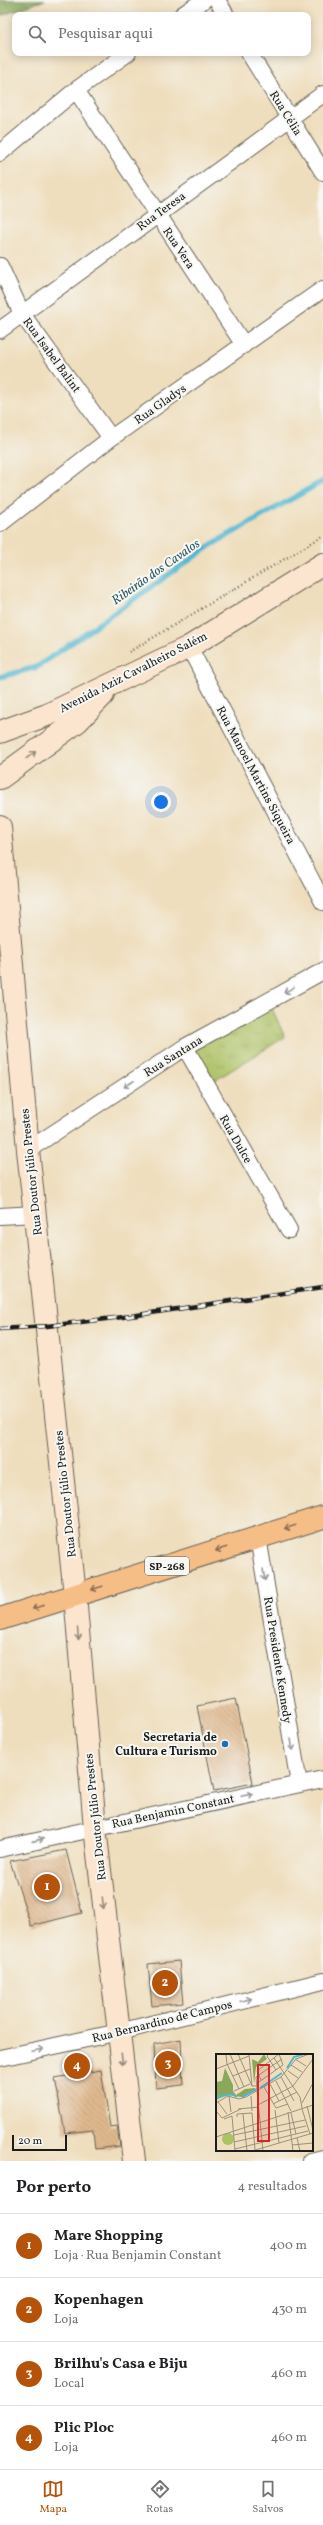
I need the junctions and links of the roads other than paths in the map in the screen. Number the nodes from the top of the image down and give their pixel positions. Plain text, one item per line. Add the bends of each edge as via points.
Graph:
1 (204, 0) edge
2 (217, 0) edge
3 (186, 12) edge
4 (224, 12) edge
5 (124, 56) edge
6 (251, 56) edge
7 (76, 90) junction
8 (323, 94) edge
9 (288, 118) junction
10 (0, 153) edge
11 (323, 172) edge
12 (157, 215) junction
13 (0, 266) edge
14 (323, 289) edge
15 (22, 314) junction
16 (0, 330) edge
17 (244, 345) junction
18 (111, 438) junction
19 (0, 524) edge
20 (323, 564) edge
21 (189, 648) junction
22 (111, 686) junction
23 (0, 732) edge
24 (0, 778) edge
25 (0, 827) edge
26 (1, 855) edge
27 (323, 902) edge
28 (323, 971) edge
29 (185, 1047) junction
30 (28, 1150) junction
31 (35, 1214) junction
32 (0, 1216) edge
33 (289, 1230) dead end
34 (323, 1517) edge
35 (258, 1537) junction
36 (75, 1595) junction
37 (0, 1619) edge
38 (323, 1779) edge
39 (299, 1784) junction
40 (95, 1828) junction
41 (0, 1849) edge
42 (323, 1981) edge
43 (119, 2032) junction
44 (0, 2058) edge
45 (323, 2158) edge
46 (134, 2161) edge
47 (310, 2161) edge

1 - 3 street
2 - 4 street
5 - 7 street
6 - 9 street, Rua Célia
7 - 10 street
7 - 12 street, Rua Vera
8 - 9 street, Rua Teresa
9 - 11 street, Rua Célia
9 - 12 street, Rua Teresa
12 - 15 street, Rua Teresa
12 - 17 street, Rua Vera
13 - 15 street, Rua Isabel Balint
14 - 17 street, Rua Gladys
15 - 16 street, Rua Teresa
15 - 18 street, Rua Isabel Balint
17 - 18 street, Rua Gladys
18 - 19 street, Rua Gladys
20 - 21 main road, Avenida Aziz Cavalheiro Salém
21 - 22 main road, Avenida Aziz Cavalheiro Salém
21 - 27 street, Rua Manoel Martins Siqueira
22 - 23 main road, Avenida Aziz Cavalheiro Salém via 47,715
24 -> 22 main road via 78,720
25 - 26 main road, Rua Doutor Júlio Prestes
26 - 30 main road, Rua Doutor Júlio Prestes
28 -> 29 street, Rua Santana
29 -> 30 street, Rua Santana
29 - 33 street, Rua Dulce
30 - 31 main road, Rua Doutor Júlio Prestes
31 - 32 street
31 - 36 main road, Rua Doutor Júlio Prestes
34 -> 35 main road, SP-268
35 -> 36 main road, SP-268
35 -> 39 street, Rua Presidente Kennedy
36 -> 37 main road, SP-268
36 -> 40 main road, Rua Doutor Júlio Prestes
38 - 39 street, Rua Benjamin Constant
40 -> 39 street, Rua Benjamin Constant
41 -> 40 street, Rua Benjamin Constant
40 -> 43 main road, Rua Doutor Júlio Prestes
43 -> 42 street, Rua Bernardino de Campos
44 -> 43 street, Rua Bernardino de Campos
43 -> 46 main road, Rua Doutor Júlio Prestes
45 - 47 street

